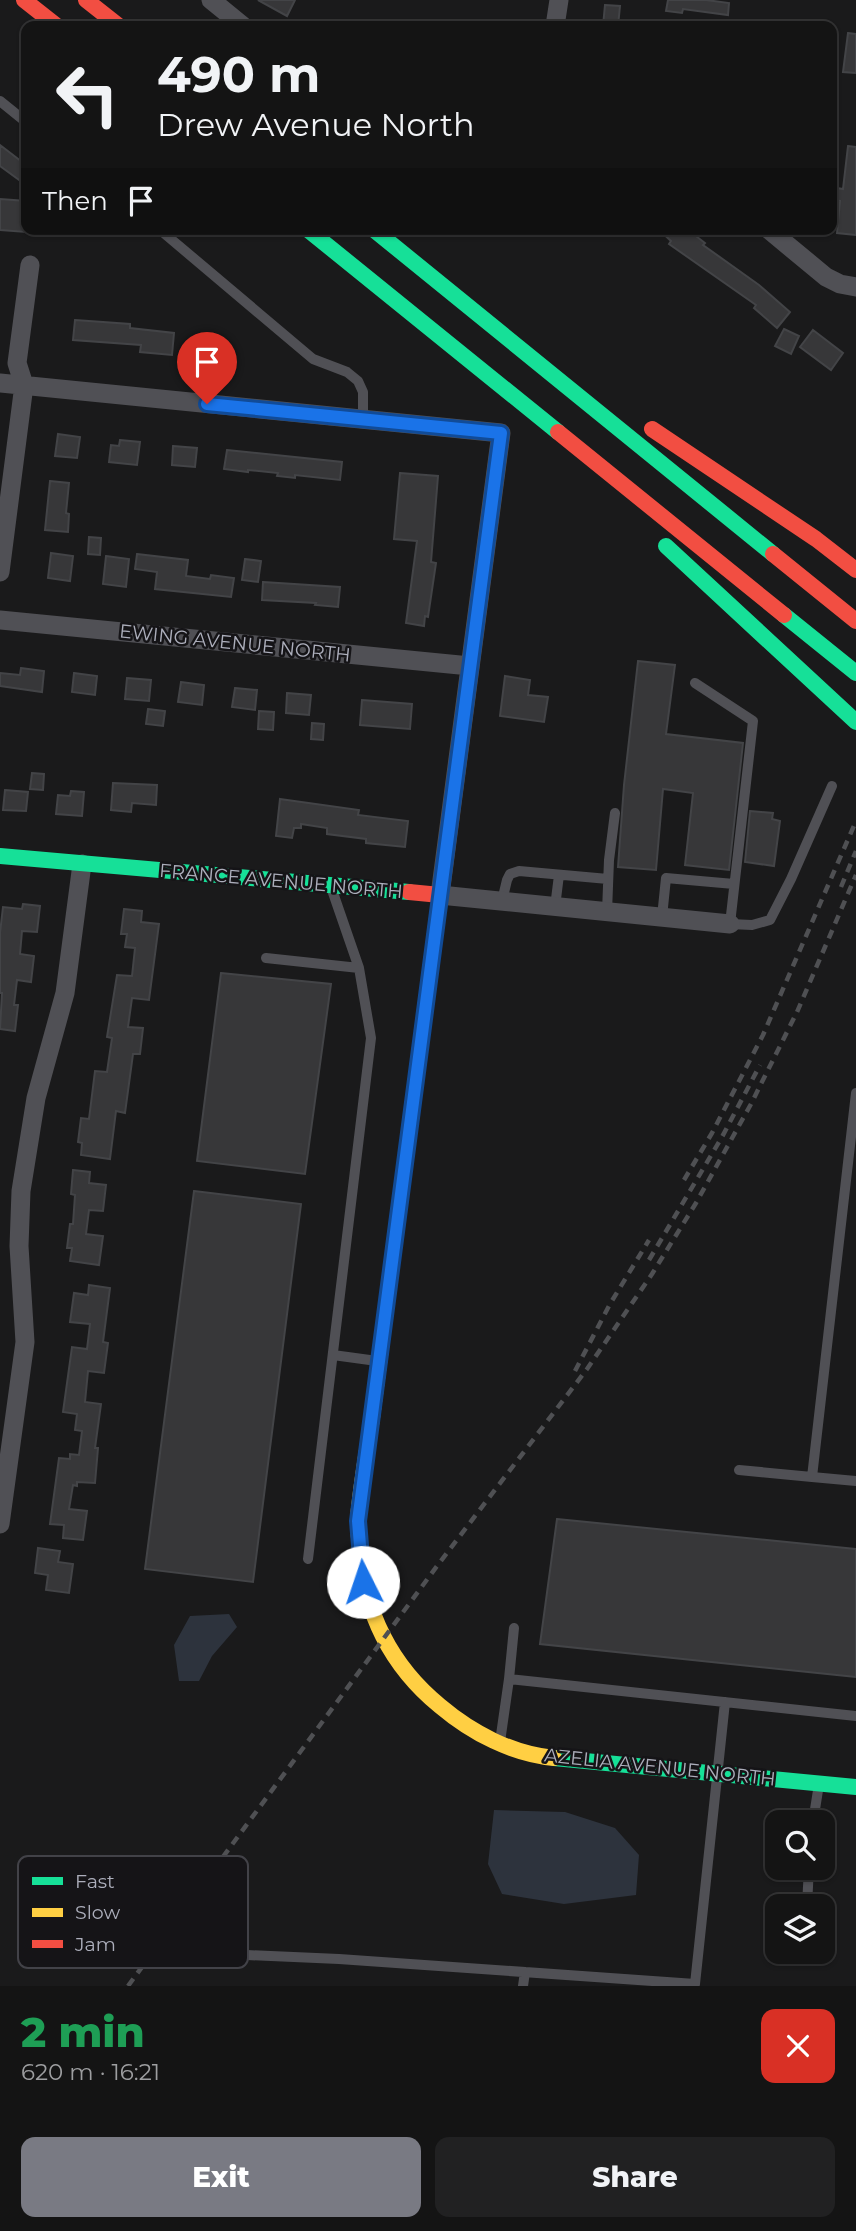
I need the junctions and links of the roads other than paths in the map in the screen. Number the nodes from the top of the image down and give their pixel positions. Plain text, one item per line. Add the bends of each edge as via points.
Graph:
1 (24, 0) edge
2 (86, 0) edge
3 (211, 0) edge
4 (559, 0) edge
5 (51, 21) edge
6 (113, 21) edge
7 (237, 21) edge
8 (556, 21) edge
9 (0, 101) edge
10 (21, 118) edge
11 (166, 235) edge
12 (314, 235) edge
13 (380, 235) edge
14 (775, 235) edge
15 (30, 265) dead end
16 (856, 287) edge
17 (461, 300) junction
18 (0, 383) edge
19 (24, 385) junction
20 (604, 396) dead end
21 (635, 417) dead end
22 (363, 419) junction
23 (592, 460) junction
24 (628, 510) dead end
25 (658, 539) dead end
26 (856, 570) edge
27 (0, 572) edge
28 (0, 620) edge
29 (856, 621) edge
30 (470, 666) junction
31 (856, 673) edge
32 (695, 683) dead end
33 (856, 722) edge
34 (832, 786) dead end
35 (615, 813) dead end
36 (0, 856) edge
37 (82, 864) junction
38 (559, 875) junction
39 (608, 879) junction
40 (734, 884) junction
41 (331, 886) junction
42 (440, 895) junction
43 (502, 901) junction
44 (555, 906) junction
45 (607, 912) junction
46 (662, 917) junction
47 (730, 924) junction
48 (266, 958) dead end
49 (359, 968) junction
50 (856, 1093) edge
51 (333, 1355) junction
52 (379, 1361) junction
53 (739, 1470) dead end
54 (812, 1477) junction
55 (856, 1481) edge
56 (0, 1524) edge
57 (308, 1559) dead end
58 (514, 1628) dead end
59 (509, 1679) junction
60 (725, 1702) junction
61 (856, 1716) edge
62 (500, 1744) junction
63 (718, 1773) junction
64 (819, 1784) junction
65 (856, 1787) edge
66 (815, 1810) edge
67 (248, 1955) edge
68 (525, 1972) junction
69 (696, 1985) edge
70 (523, 1986) edge

1 - 5 main road
2 - 6 main road
3 - 7 street
4 - 8 street
9 - 10 lane
11 - 22 lane via 313,359 358,381 363,392
12 - 23 main road
13 - 17 main road
14 - 16 street via 825,276
15 - 19 street via 17,363
17 - 20 main road
17 - 29 main road
18 - 19 street
19 - 22 street
19 - 27 street
21 - 26 main road
22 - 30 street, AZELIA AVENUE NORTH via 501,433
23 - 24 main road
23 - 31 main road
25 - 33 main road
28 - 30 street, EWING AVENUE NORTH
30 - 42 street, AZELIA AVENUE NORTH
32 - 40 lane via 753,720
34 - 47 lane via 770,920
35 - 39 lane
36 - 37 main road, FRANCE AVENUE NORTH
37 - 41 main road, FRANCE AVENUE NORTH
37 - 56 street via 65,993 36,1098 21,1191 25,1342
38 - 39 lane
38 - 43 lane via 510,874
38 - 44 lane
39 - 45 lane
40 - 46 lane via 666,878
40 - 47 lane
41 - 42 main road, FRANCE AVENUE NORTH
41 - 49 lane
42 - 43 street, FRANCE AVENUE NORTH
42 - 52 main road, AZELIA AVENUE NORTH
43 - 44 street, FRANCE AVENUE NORTH
44 - 45 street, FRANCE AVENUE NORTH
45 - 46 street, FRANCE AVENUE NORTH
46 - 47 street, FRANCE AVENUE NORTH
48 - 49 lane
49 - 51 lane via 371,1038
50 - 54 lane
51 - 52 lane
51 - 57 lane
52 - 62 main road, AZELIA AVENUE NORTH via 358,1521 363,1582 375,1621 419,1688 440,1708
53 - 54 lane
54 - 55 lane
58 - 59 lane
59 - 60 lane
59 - 62 lane
60 - 61 lane
60 - 63 lane
62 - 63 main road, AZELIA AVENUE NORTH via 546,1757
63 - 64 main road, AZELIA AVENUE NORTH
63 - 69 lane
64 - 65 main road, AZELIA AVENUE NORTH
64 - 66 lane
67 - 68 lane
68 - 69 lane
68 - 70 lane

